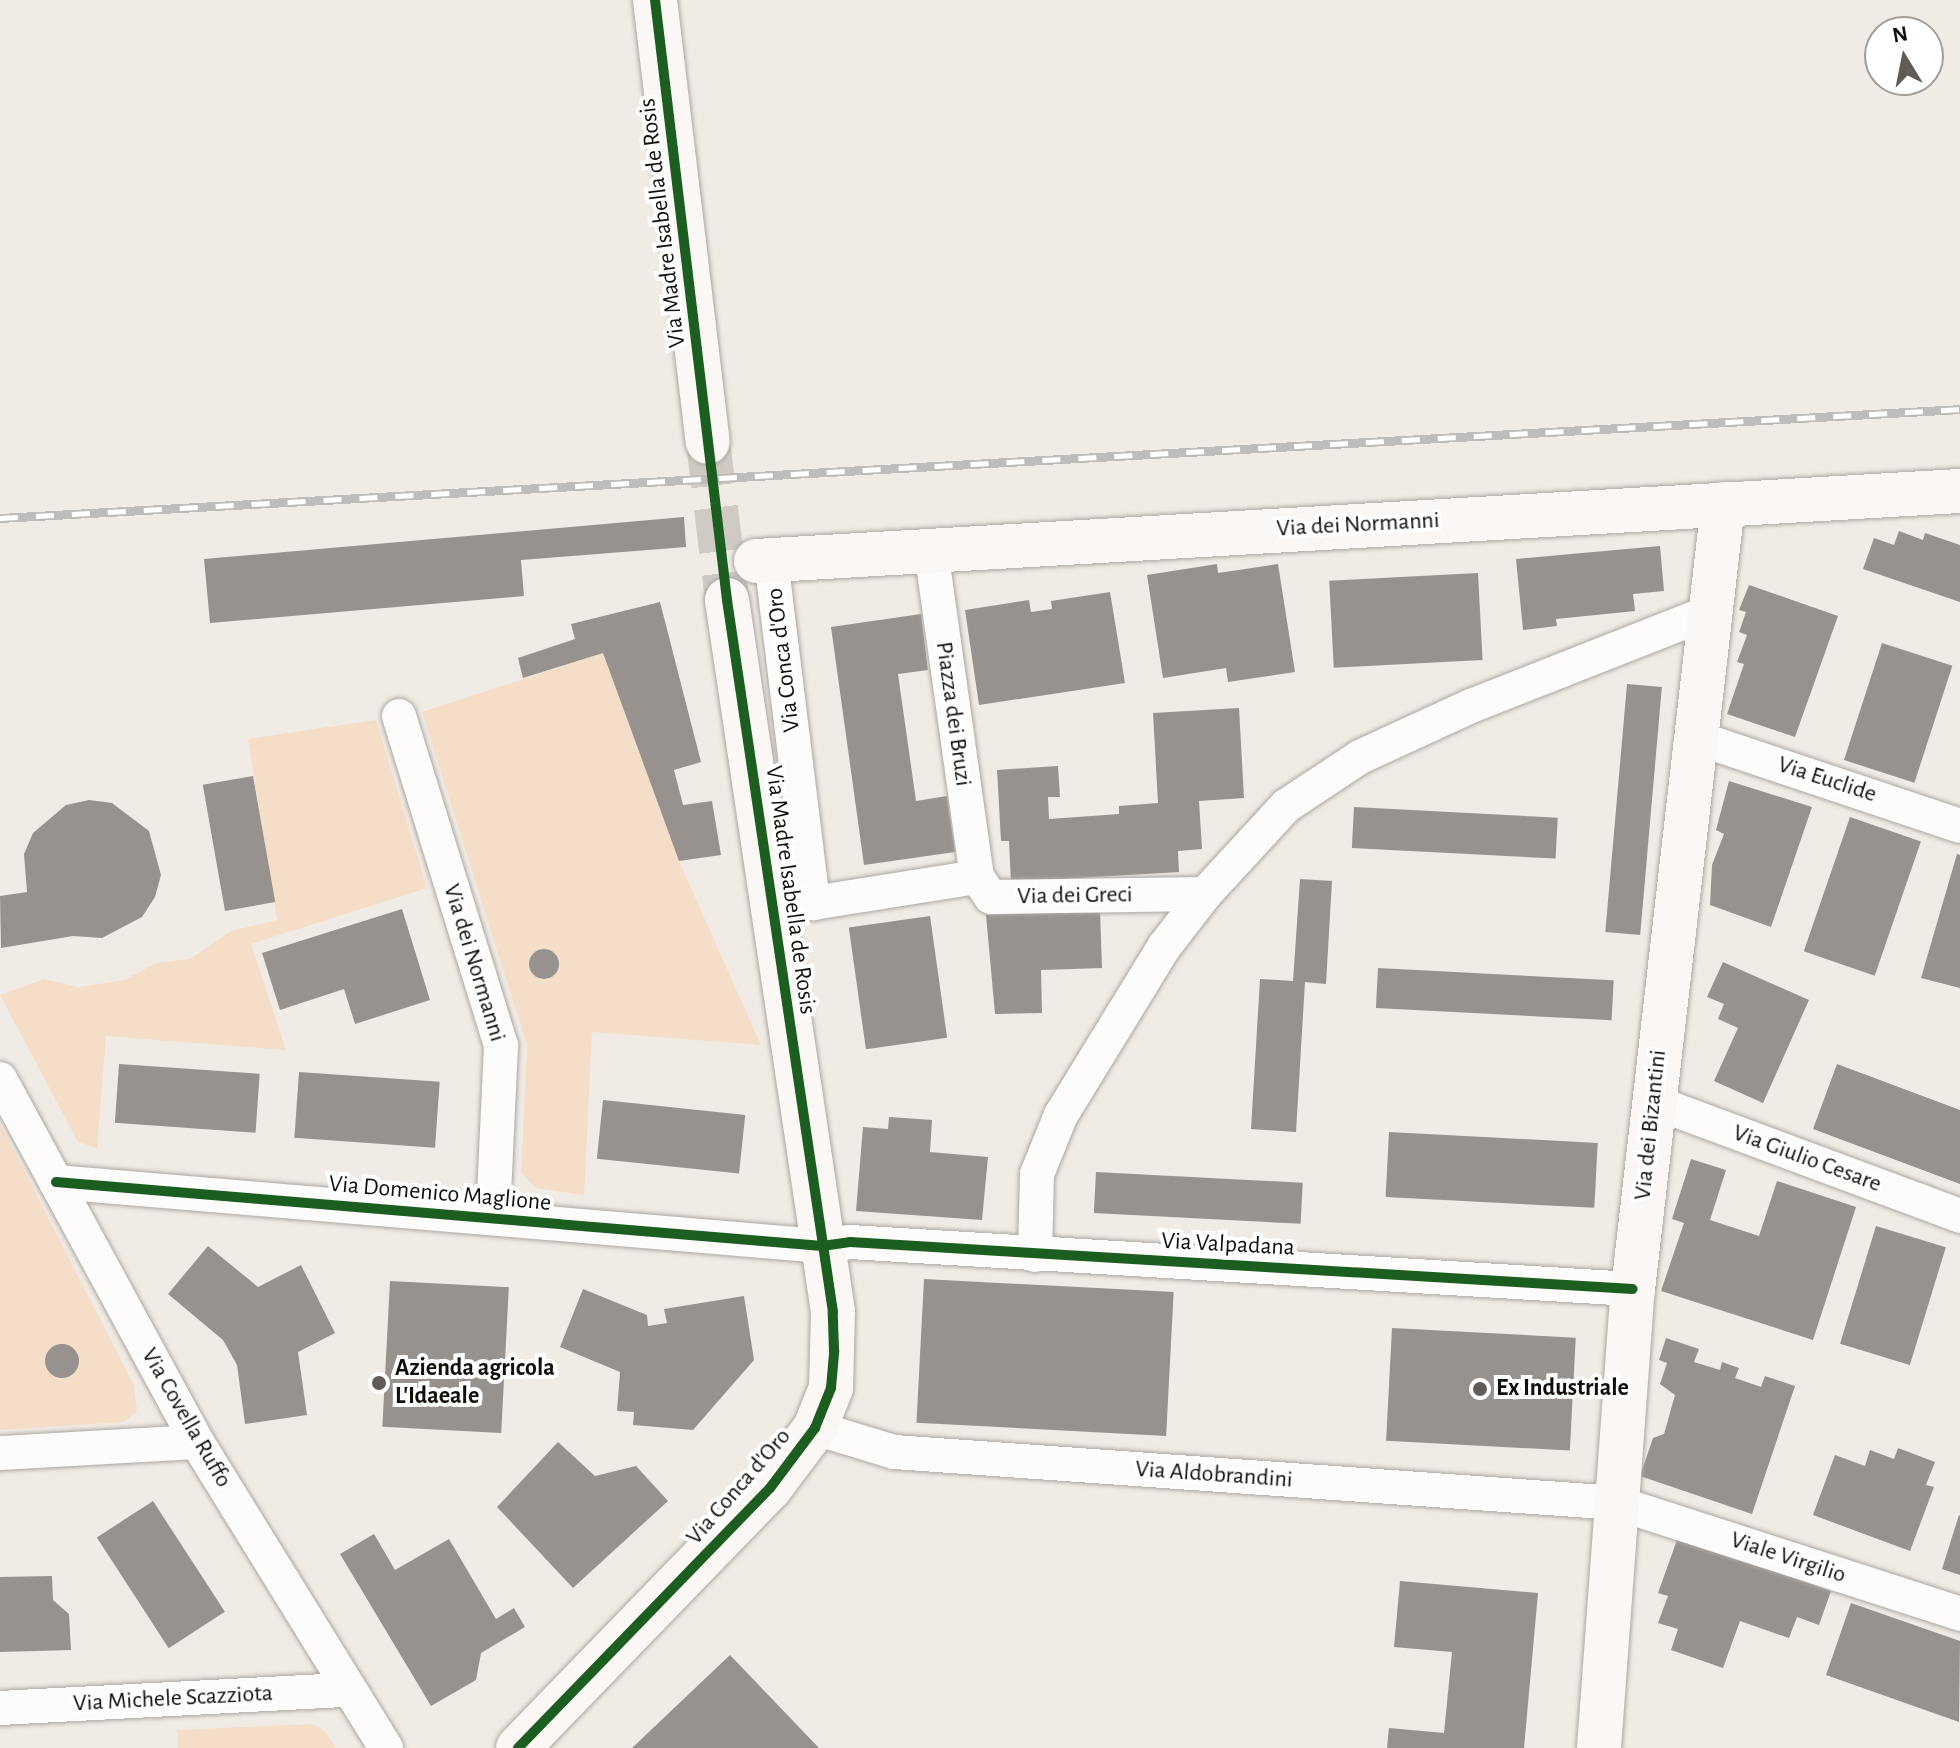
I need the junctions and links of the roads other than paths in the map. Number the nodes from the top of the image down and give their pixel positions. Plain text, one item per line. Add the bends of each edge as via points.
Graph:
1 (655, 0) edge
2 (708, 442) tunnel mouth
3 (1960, 491) edge
4 (1723, 504) junction
5 (931, 550) junction
6 (764, 561) joint
7 (727, 600) tunnel mouth
8 (1710, 612) junction
9 (399, 716) dead end
10 (1694, 737) junction
11 (1960, 826) edge
12 (977, 877) junction
13 (1205, 894) junction
14 (0, 1079) edge
15 (1654, 1102) junction
16 (56, 1182) junction
17 (812, 1186) joint
18 (1960, 1216) edge
19 (493, 1218) junction
20 (822, 1246) junction
21 (1035, 1255) junction
22 (1633, 1289) junction
23 (815, 1428) junction
24 (197, 1442) junction
25 (0, 1453) edge
26 (1617, 1503) junction
27 (1960, 1614) edge
28 (346, 1690) junction
29 (0, 1708) edge
30 (386, 1748) edge
31 (518, 1748) edge
32 (1599, 1748) edge

1 - 2 street, Via Madre Isabella de Rosis
3 - 4 street, Via dei Normanni
4 - 5 street, Via dei Normanni
4 - 8 street, Via dei Bizantini
5 - 6 street, Via dei Normanni
5 - 12 street, Piazza dei Bruzi
6 - 12 street, Via Conca d'Oro via 813,903
7 - 17 street, Via Madre Isabella de Rosis
8 - 10 street, Via dei Bizantini
8 - 13 street via 1471,706 1339,769 1286,806
9 - 19 street, Via dei Normanni via 501,1046
10 - 11 street, Via Euclide
10 - 15 street, Via dei Bizantini
12 - 13 street, Via dei Greci via 991,897
13 - 21 street via 1132,995 1050,1135 1037,1174
14 - 16 street, Via Covella Ruffo
15 - 18 street, Via Giulio Cesare
15 - 22 street, Via dei Bizantini
16 - 19 street, Via Domenico Maglione
16 - 24 street, Via Covella Ruffo
17 - 20 street, Via Conca d'Oro
19 - 20 street, Via Domenico Maglione
20 - 21 street, Via Valpadana via 850,1242
20 - 23 street, Via Conca d'Oro via 834,1350 831,1388
21 - 22 street, Via Valpadana
22 - 26 street, Via dei Bizantini
23 - 26 street, Via Aldobrandini via 894,1452
23 - 31 street, Via Conca d'Oro via 716,1547
24 - 25 street
24 - 28 street, Via Covella Ruffo
26 - 27 street, Viale Virgilio
26 - 32 street, Via dei Bizantini
28 - 29 street, Via Michele Scazziota
28 - 30 street, Via Covella Ruffo

